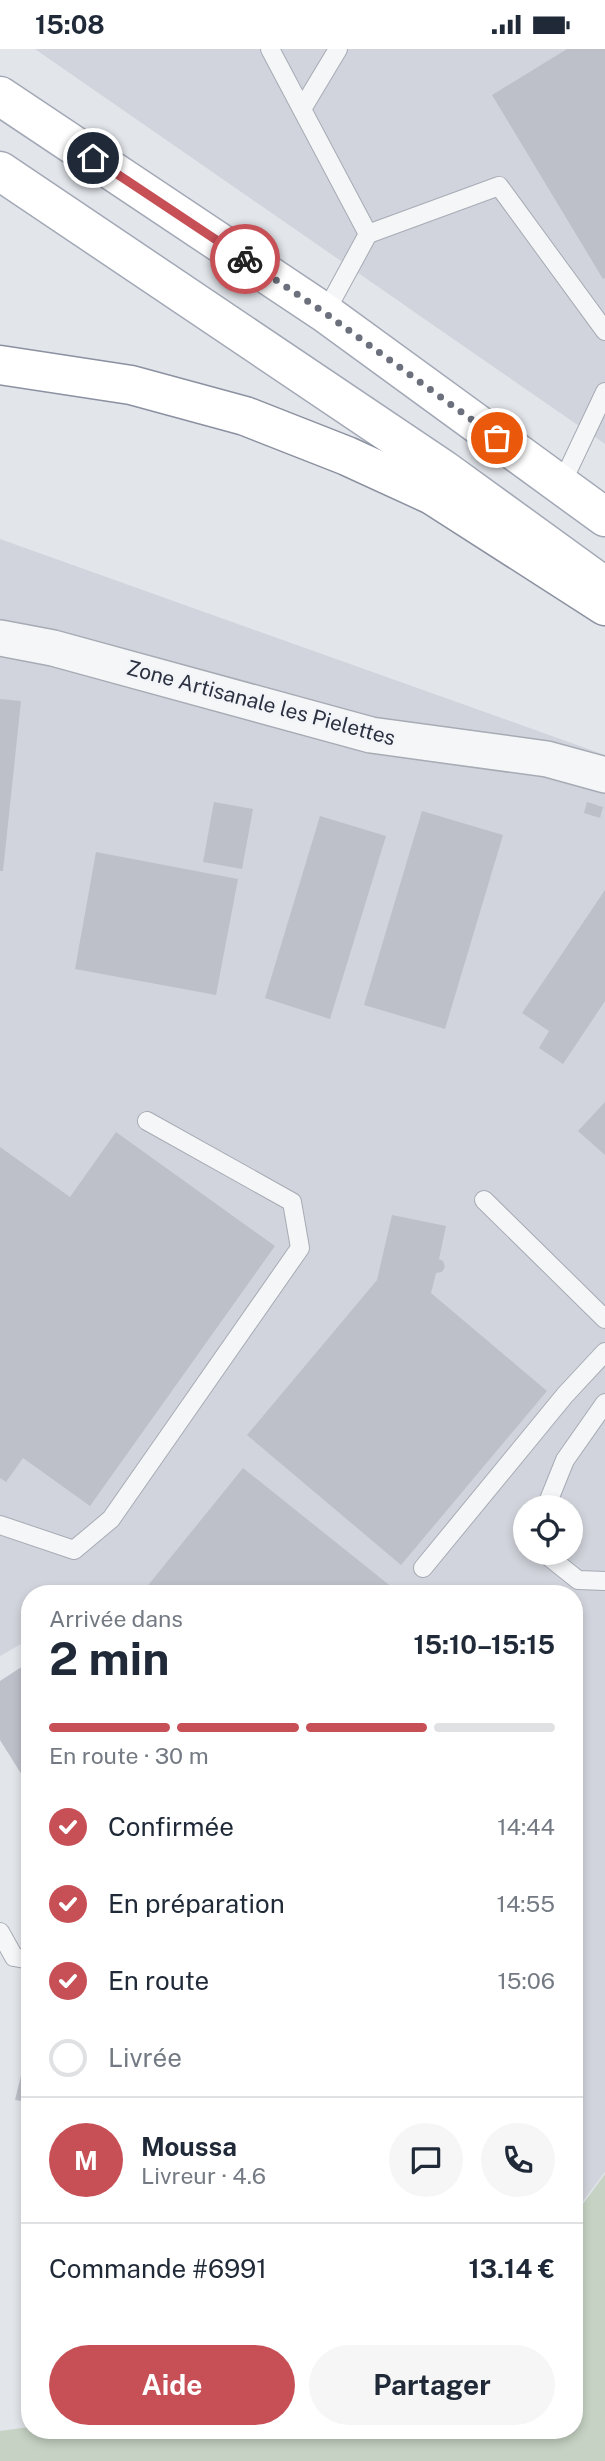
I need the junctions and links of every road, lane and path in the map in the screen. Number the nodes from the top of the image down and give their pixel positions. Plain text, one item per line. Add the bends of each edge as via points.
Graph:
1 (270, 49) edge
2 (338, 49) edge
3 (0, 96) edge
4 (302, 109) junction
5 (0, 171) edge
6 (368, 234) junction
7 (325, 313) junction
8 (605, 331) edge
9 (0, 365) edge
10 (605, 392) edge
11 (561, 485) junction
12 (605, 517) edge
13 (605, 587) edge
14 (605, 606) edge
15 (0, 638) edge
16 (605, 775) edge
17 (147, 1121) dead end
18 (484, 1200) dead end
19 (605, 1319) edge
20 (605, 1352) edge
21 (605, 1403) edge
22 (551, 1495) edge
23 (0, 1525) edge
24 (560, 1565) edge
25 (423, 1568) dead end
26 (605, 1581) edge
27 (0, 1932) edge
28 (21, 1957) edge
29 (21, 1959) edge
30 (0, 1970) edge

1 - 4 lane
2 - 4 lane
3 - 7 main road
4 - 6 lane
5 - 13 main road via 444,470
6 - 7 lane
6 - 8 lane via 499,186
7 - 11 main road
9 - 14 main road via 131,385 245,416 347,456 432,495
10 - 11 lane
11 - 12 main road
15 - 16 street, Zone Artisanale les Pielettes via 53,648 371,735 547,759
17 - 23 lane via 292,1202 300,1248 111,1519 74,1550
18 - 19 lane
20 - 25 lane
21 - 22 lane via 565,1460
24 - 26 lane via 579,1580
27 - 28 lane
29 - 30 lane

